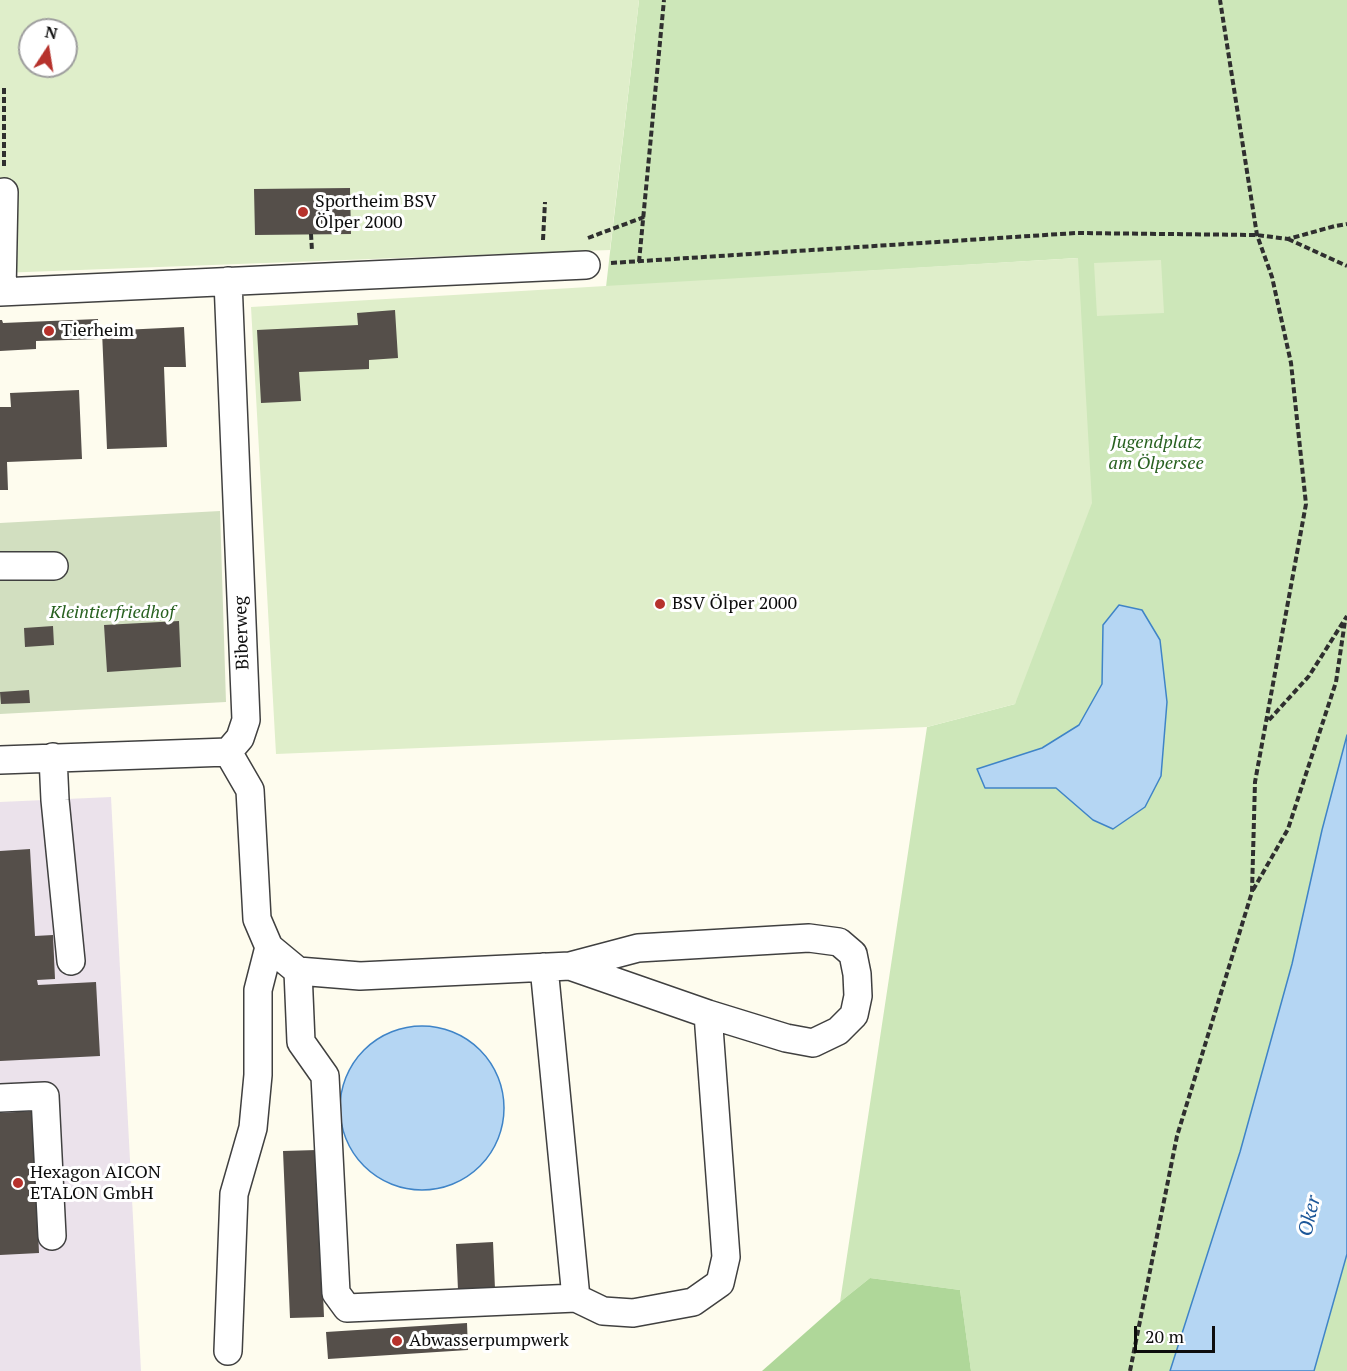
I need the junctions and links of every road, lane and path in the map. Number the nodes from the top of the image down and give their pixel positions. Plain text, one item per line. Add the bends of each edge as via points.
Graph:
1 (664, 0) edge
2 (1220, 0) edge
3 (4, 88) dead end
4 (4, 155) dead end
5 (4, 192) dead end
6 (545, 202) dead end
7 (1347, 224) edge
8 (2, 234) edge
9 (1257, 235) junction
10 (1288, 239) junction
11 (639, 262) junction
12 (586, 265) joint
13 (1347, 266) edge
14 (541, 267) junction
15 (228, 281) junction
16 (1, 292) edge
17 (0, 566) edge
18 (54, 566) dead end
19 (1346, 618) edge
20 (1268, 722) junction
21 (228, 752) junction
22 (53, 757) junction
23 (0, 760) edge
24 (1252, 892) junction
25 (269, 947) junction
26 (71, 962) dead end
27 (557, 967) junction
28 (298, 971) junction
29 (708, 1014) junction
30 (0, 1098) edge
31 (52, 1236) dead end
32 (576, 1298) junction
33 (228, 1351) dead end
34 (1130, 1371) edge

1 - 11 path
2 - 9 path
3 - 4 path
5 - 8 street
6 - 14 path
7 - 10 path
8 - 16 street
9 - 10 path
9 - 11 path via 1076,233
9 - 20 path via 1272,278 1291,363 1306,504
10 - 13 path
11 - 12 path
12 - 14 street
14 - 15 street
15 - 16 street
15 - 21 street, Biberweg via 246,720 240,738
17 - 18 street
19 - 20 path via 1309,676
19 - 24 path via 1336,682 1305,780 1288,829
20 - 24 path via 1255,782
21 - 22 street
21 - 25 street via 250,790 258,919
22 - 23 street
22 - 26 street
24 - 34 path via 1177,1136
25 - 28 street
25 - 33 street via 258,990 258,1075 253,1128 234,1194
27 - 28 street via 360,976
27 - 29 street
27 - 29 street via 638,948 809,938 838,942 853,954 858,996 854,1015 837,1031 813,1042 786,1038
27 - 32 street
28 - 32 street via 301,1042 325,1076 336,1293 347,1308
29 - 32 street via 726,1257 720,1283 693,1302 633,1313 603,1311
30 - 31 street via 45,1096

